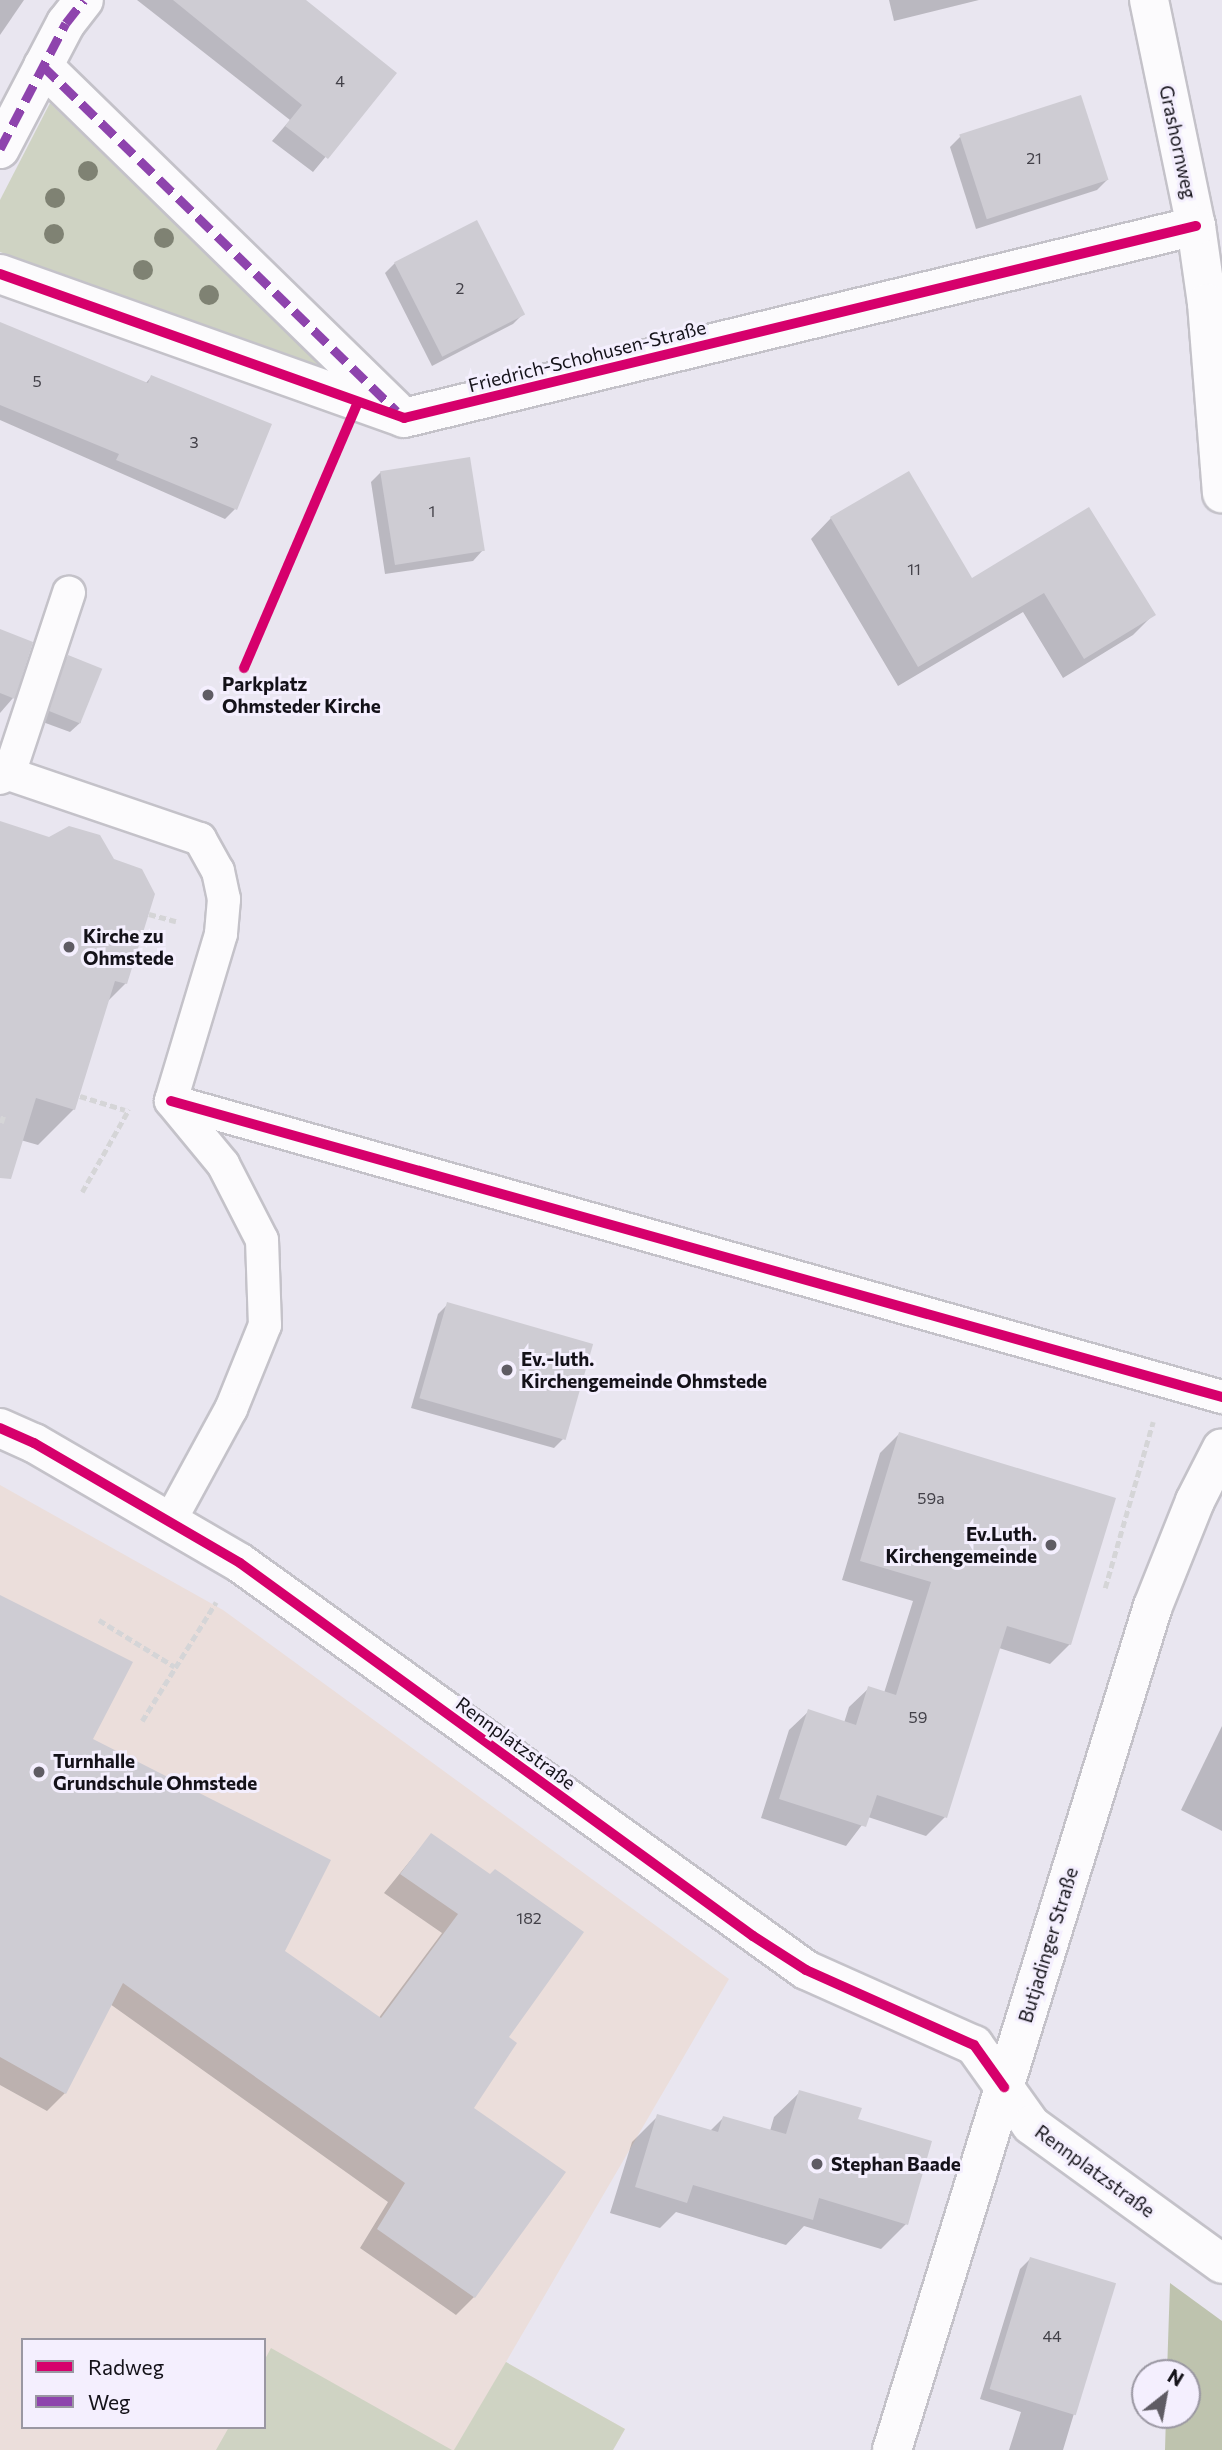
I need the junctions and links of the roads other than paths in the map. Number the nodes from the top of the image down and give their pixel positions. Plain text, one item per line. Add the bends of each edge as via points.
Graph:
1 (84, 0) edge
2 (1149, 0) edge
3 (43, 66) junction
4 (0, 149) edge
5 (1196, 226) junction
6 (0, 274) edge
7 (404, 418) junction
8 (1222, 493) edge
9 (69, 593) dead end
10 (5, 776) edge
11 (171, 1101) junction
12 (1222, 1397) edge
13 (0, 1429) edge
14 (1222, 1448) edge
15 (170, 1521) junction
16 (1004, 2087) junction
17 (1222, 2264) edge
18 (892, 2450) edge

1 - 3 street
2 - 5 street, Grashornweg
3 - 4 street
3 - 7 street
5 - 7 street, Friedrich-Schohusen-Straße
5 - 8 street, Grashornweg
6 - 7 street
9 - 10 lane
10 - 11 lane via 200,839 218,871 224,899 221,934
11 - 12 lane
11 - 15 lane via 223,1164 262,1240 265,1325 231,1409
13 - 15 street, Rennplatzstraße
14 - 16 street, Butjadinger Straße via 1195,1501 1153,1606
15 - 16 street, Rennplatzstraße via 240,1563 753,1936 806,1970 974,2045
16 - 17 street, Rennplatzstraße via 1031,2125
16 - 18 street, Butjadinger Straße

